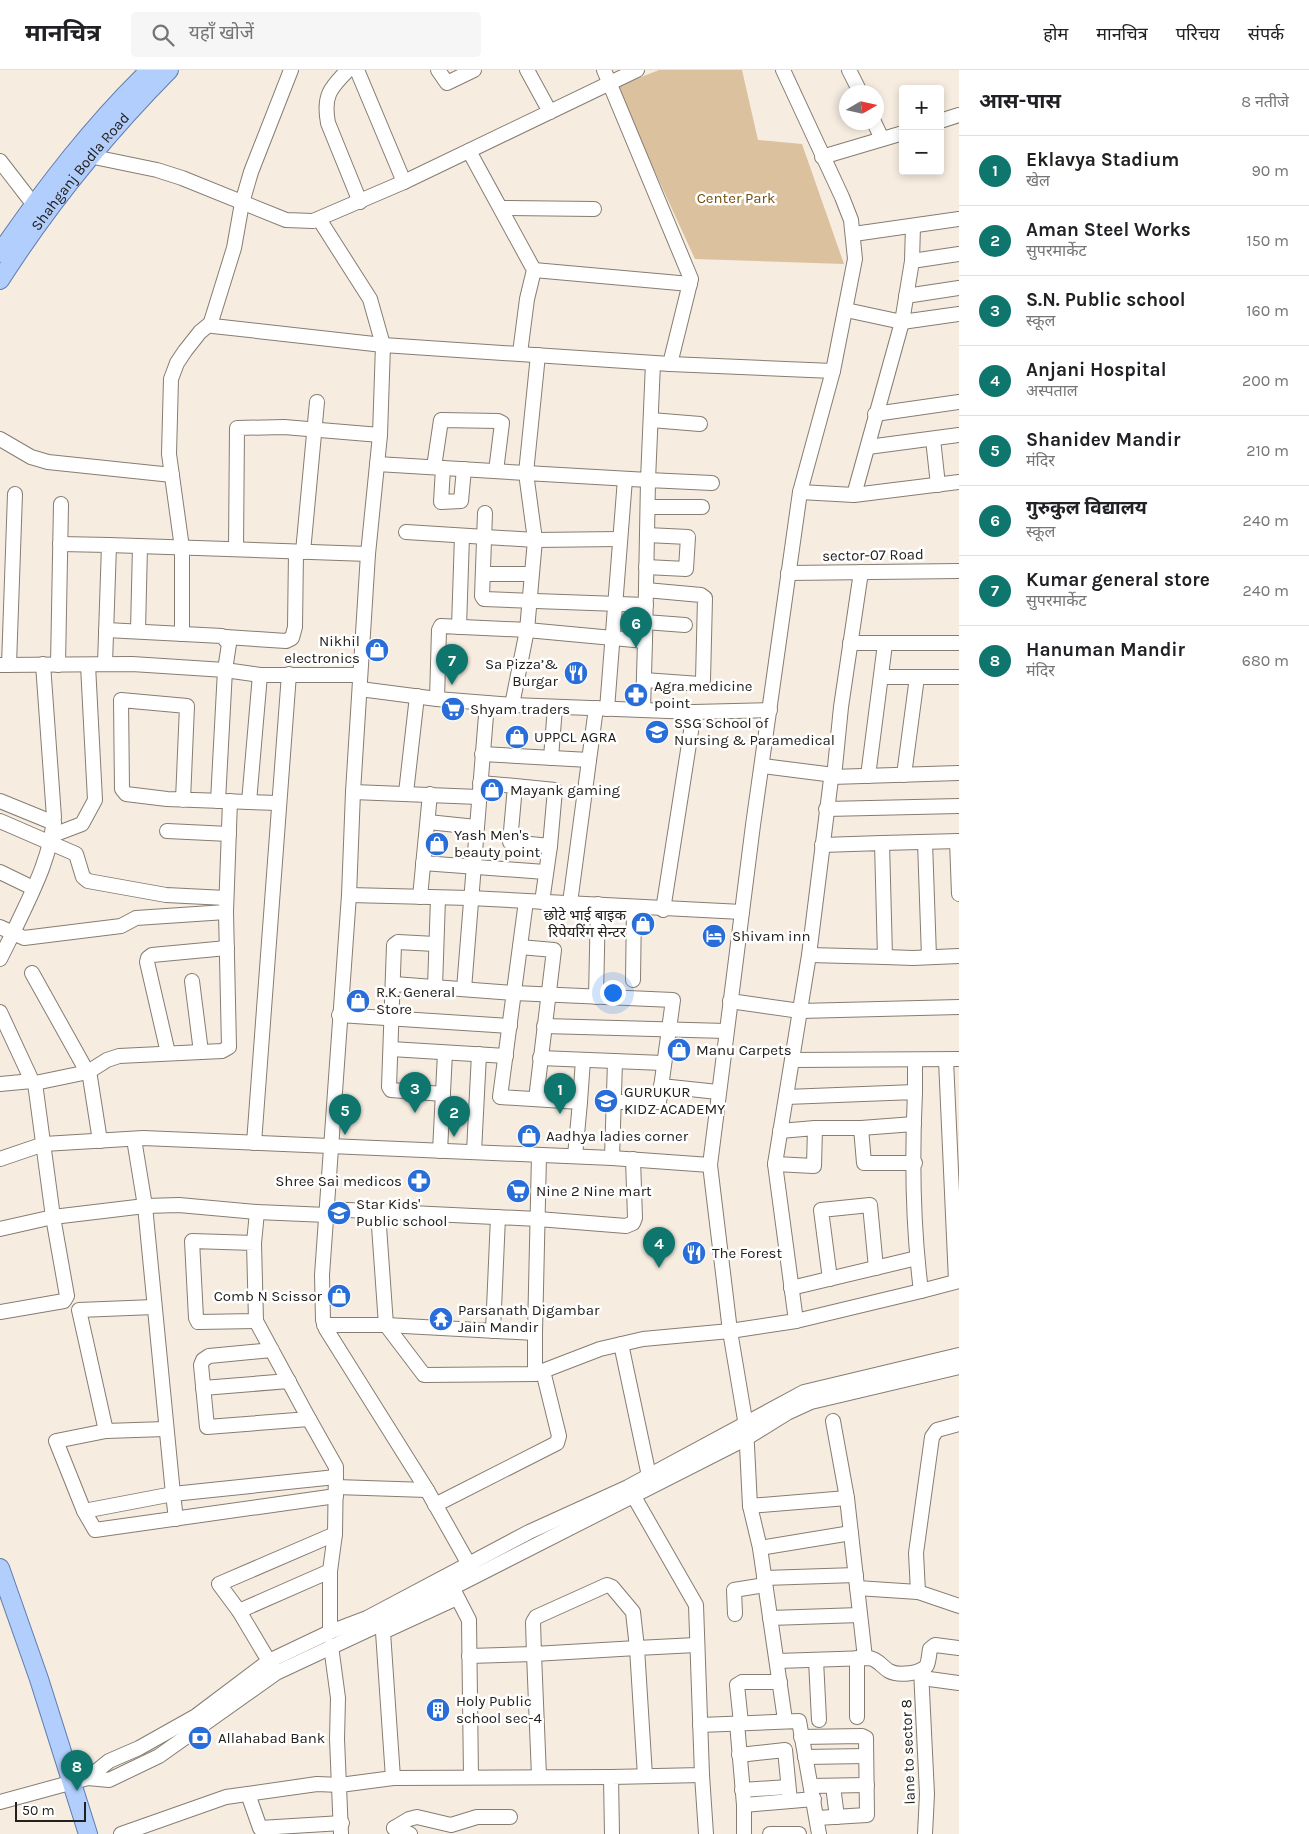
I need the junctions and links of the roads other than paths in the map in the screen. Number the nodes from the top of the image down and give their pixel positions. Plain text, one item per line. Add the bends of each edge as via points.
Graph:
1 (150, 70) edge
2 (169, 70) edge
3 (291, 70) edge
4 (348, 70) edge
5 (357, 70) edge
6 (438, 70) edge
7 (474, 70) edge
8 (527, 70) edge
9 (604, 70) edge
10 (637, 70) edge
11 (783, 70) edge
12 (849, 70) edge
13 (610, 84) junction
14 (856, 85) edge
15 (550, 112) junction
16 (959, 115) edge
17 (944, 120) edge
18 (878, 130) edge
19 (899, 134) edge
20 (882, 139) junction
21 (469, 151) junction
22 (89, 156) junction
23 (822, 157) junction
24 (0, 161) edge
25 (404, 182) junction
26 (360, 202) junction
27 (242, 203) junction
28 (34, 205) junction
29 (501, 208) junction
30 (594, 209) dead end
31 (959, 219) edge
32 (319, 220) junction
33 (913, 226) junction
34 (854, 234) junction
35 (0, 253) edge
36 (959, 254) edge
37 (912, 261) junction
38 (534, 270) junction
39 (0, 280) edge
40 (690, 284) junction
41 (959, 288) edge
42 (906, 296) junction
43 (846, 310) junction
44 (959, 314) edge
45 (902, 322) junction
46 (211, 324) junction
47 (382, 345) junction
48 (520, 353) junction
49 (538, 355) junction
50 (653, 363) junction
51 (670, 364) junction
52 (833, 371) junction
53 (317, 402) dead end
54 (959, 402) edge
55 (876, 414) junction
56 (651, 420) junction
57 (700, 424) dead end
58 (315, 430) junction
59 (380, 434) junction
60 (959, 436) edge
61 (0, 439) edge
62 (933, 439) junction
63 (868, 447) junction
64 (377, 464) junction
65 (439, 468) junction
66 (464, 469) junction
67 (496, 471) junction
68 (526, 473) junction
69 (172, 476) junction
70 (625, 479) junction
71 (648, 480) junction
72 (959, 482) edge
73 (712, 483) dead end
74 (938, 485) junction
75 (800, 492) junction
76 (15, 494) dead end
77 (854, 495) junction
78 (61, 504) dead end
79 (648, 507) junction
80 (702, 507) dead end
81 (485, 513) dead end
82 (406, 532) dead end
83 (647, 535) junction
84 (462, 536) junction
85 (484, 538) junction
86 (620, 539) junction
87 (535, 540) junction
88 (60, 544) junction
89 (108, 545) junction
90 (140, 546) junction
91 (182, 548) junction
92 (236, 549) junction
93 (299, 552) junction
94 (368, 554) junction
95 (646, 567) junction
96 (959, 571) edge
97 (862, 572) junction
98 (788, 573) junction
99 (483, 574) junction
100 (530, 574) junction
101 (646, 590) junction
102 (529, 601) junction
103 (614, 604) junction
104 (646, 605) junction
105 (645, 622) junction
106 (685, 625) dead end
107 (459, 627) junction
108 (106, 630) junction
109 (527, 630) junction
110 (138, 632) junction
111 (182, 634) junction
112 (226, 637) junction
113 (611, 638) junction
114 (645, 641) junction
115 (850, 643) junction
116 (959, 643) edge
117 (885, 644) junction
118 (43, 664) junction
119 (88, 664) junction
120 (105, 664) junction
121 (4, 665) edge
122 (58, 665) junction
123 (225, 670) junction
124 (289, 674) junction
125 (260, 675) junction
126 (881, 677) junction
127 (917, 677) junction
128 (959, 677) edge
129 (644, 680) junction
130 (360, 682) junction
131 (417, 696) junction
132 (437, 699) junction
133 (487, 703) junction
134 (512, 705) junction
135 (555, 706) junction
136 (601, 708) junction
137 (643, 710) junction
138 (770, 710) junction
139 (694, 712) junction
140 (482, 754) junction
141 (551, 758) junction
142 (589, 760) junction
143 (763, 766) junction
144 (959, 773) edge
145 (904, 775) junction
146 (868, 776) junction
147 (832, 777) junction
148 (480, 783) junction
149 (515, 786) junction
150 (353, 792) junction
151 (406, 793) junction
152 (430, 794) junction
153 (479, 797) junction
154 (183, 800) junction
155 (0, 801) edge
156 (224, 801) junction
157 (249, 802) junction
158 (278, 803) junction
159 (959, 806) edge
160 (826, 809) junction
161 (0, 821) edge
162 (428, 822) junction
163 (476, 827) junction
164 (167, 831) dead end
165 (52, 834) junction
166 (229, 834) junction
167 (958, 841) edge
168 (925, 842) junction
169 (882, 843) junction
170 (822, 845) junction
171 (550, 846) junction
172 (423, 863) junction
173 (473, 867) junction
174 (0, 872) edge
175 (545, 872) junction
176 (33, 888) junction
177 (959, 894) edge
178 (349, 895) junction
179 (420, 897) junction
180 (438, 898) junction
181 (470, 898) junction
182 (526, 901) junction
183 (542, 902) junction
184 (570, 903) junction
185 (598, 904) junction
186 (226, 905) junction
187 (634, 908) junction
188 (663, 910) junction
189 (742, 912) junction
190 (0, 927) edge
191 (13, 933) junction
192 (435, 944) junction
193 (520, 947) junction
194 (227, 948) junction
195 (809, 955) junction
196 (885, 956) junction
197 (959, 956) edge
198 (929, 957) junction
199 (0, 959) edge
200 (32, 973) dead end
201 (633, 980) dead end
202 (192, 981) dead end
203 (394, 984) junction
204 (435, 987) junction
205 (464, 989) junction
206 (514, 993) junction
207 (548, 995) junction
208 (596, 997) junction
209 (730, 1002) junction
210 (959, 1007) edge
211 (800, 1011) junction
212 (0, 1012) edge
213 (339, 1015) junction
214 (392, 1020) junction
215 (510, 1026) junction
216 (544, 1026) junction
217 (668, 1030) junction
218 (726, 1031) junction
219 (391, 1050) junction
220 (202, 1052) junction
221 (168, 1053) junction
222 (445, 1053) junction
223 (479, 1054) junction
224 (506, 1056) junction
225 (540, 1058) junction
226 (953, 1059) edge
227 (583, 1060) junction
228 (792, 1060) junction
229 (915, 1060) junction
230 (615, 1061) junction
231 (663, 1063) junction
232 (88, 1072) junction
233 (33, 1082) junction
234 (0, 1084) edge
235 (661, 1086) junction
236 (718, 1092) junction
237 (915, 1092) junction
238 (443, 1094) junction
239 (786, 1097) junction
240 (536, 1099) junction
241 (580, 1102) junction
242 (614, 1102) junction
243 (914, 1124) junction
244 (815, 1128) junction
245 (861, 1128) junction
246 (780, 1131) junction
247 (134, 1139) junction
248 (100, 1141) junction
249 (254, 1143) junction
250 (44, 1144) junction
251 (332, 1146) junction
252 (440, 1151) junction
253 (474, 1152) junction
254 (539, 1155) junction
255 (575, 1156) junction
256 (612, 1158) junction
257 (0, 1159) edge
258 (632, 1159) junction
259 (915, 1163) junction
260 (774, 1164) junction
261 (710, 1165) junction
262 (144, 1206) junction
263 (257, 1212) junction
264 (327, 1212) junction
265 (378, 1212) junction
266 (53, 1217) junction
267 (498, 1217) junction
268 (538, 1218) junction
269 (0, 1229) edge
270 (254, 1243) junction
271 (917, 1258) junction
272 (876, 1268) junction
273 (830, 1279) junction
274 (958, 1281) edge
275 (791, 1288) junction
276 (921, 1291) junction
277 (154, 1308) junction
278 (0, 1312) edge
279 (256, 1321) junction
280 (796, 1321) junction
281 (324, 1325) junction
282 (386, 1326) junction
283 (493, 1331) junction
284 (730, 1332) junction
285 (535, 1333) junction
286 (621, 1344) junction
287 (272, 1350) junction
288 (959, 1355) edge
289 (959, 1367) edge
290 (539, 1372) junction
291 (289, 1381) junction
292 (203, 1388) junction
293 (309, 1418) junction
294 (833, 1421) dead end
295 (959, 1424) edge
296 (165, 1429) junction
297 (106, 1431) junction
298 (745, 1432) junction
299 (649, 1476) junction
300 (336, 1487) junction
301 (427, 1490) junction
302 (173, 1494) junction
303 (633, 1495) junction
304 (847, 1498) junction
305 (435, 1505) junction
306 (750, 1506) junction
307 (84, 1511) junction
308 (176, 1518) junction
309 (851, 1533) junction
310 (335, 1534) junction
311 (760, 1548) junction
312 (0, 1568) edge
313 (472, 1569) junction
314 (330, 1570) junction
315 (765, 1582) junction
316 (856, 1582) junction
317 (455, 1592) junction
318 (918, 1592) junction
319 (959, 1606) edge
320 (239, 1611) junction
321 (735, 1614) dead end
322 (860, 1615) junction
323 (770, 1618) junction
324 (330, 1632) junction
325 (696, 1645) junction
326 (330, 1646) junction
327 (637, 1648) junction
328 (959, 1648) edge
329 (534, 1654) junction
330 (469, 1656) junction
331 (861, 1658) junction
332 (816, 1660) junction
333 (777, 1661) junction
334 (272, 1667) junction
335 (921, 1674) junction
336 (780, 1682) junction
337 (959, 1683) edge
338 (857, 1717) dead end
339 (785, 1720) junction
340 (819, 1720) dead end
341 (739, 1723) junction
342 (700, 1725) junction
343 (801, 1736) junction
344 (739, 1755) junction
345 (866, 1756) junction
346 (805, 1757) junction
347 (702, 1775) junction
348 (539, 1776) junction
349 (611, 1776) junction
350 (645, 1776) junction
351 (470, 1777) junction
352 (394, 1778) junction
353 (80, 1781) junction
354 (340, 1785) junction
355 (866, 1785) junction
356 (833, 1786) junction
357 (742, 1790) junction
358 (813, 1792) junction
359 (248, 1794) junction
360 (789, 1794) junction
361 (0, 1802) edge
362 (744, 1804) junction
363 (510, 1817) dead end
364 (837, 1817) junction
365 (817, 1818) junction
366 (342, 1829) edge
367 (88, 1834) edge
368 (120, 1834) edge
369 (410, 1834) edge
370 (612, 1834) edge
371 (706, 1834) edge
372 (744, 1834) edge
373 (770, 1834) edge
374 (799, 1834) edge
375 (819, 1834) edge
376 (925, 1834) edge

1 - 28 main road, Shahganj Bodla Road via 102,119
2 - 22 main road, Shahganj Bodla Road
3 - 27 street
4 - 26 street via 328,92 325,110
5 - 25 street
6 - 7 street via 447,83
8 - 15 street
9 - 13 street
10 - 13 street
11 - 23 street
12 - 14 street
13 - 15 street
13 - 40 street via 691,279
15 - 21 street
16 - 17 street
18 - 20 street
19 - 20 street
20 - 23 street
21 - 25 street
21 - 29 street
22 - 27 street via 157,170
22 - 39 main road, Shahganj Bodla Road via 44,213
23 - 34 street via 842,197
24 - 28 street
25 - 26 street
26 - 32 street
27 - 32 street via 286,220
27 - 46 street via 238,234
28 - 35 main road, Shahganj Bodla Road
29 - 30 street
29 - 38 street
31 - 33 street
32 - 47 street via 370,299
33 - 34 street
33 - 37 street
34 - 43 street via 856,259
36 - 37 street
37 - 42 street
38 - 40 street
38 - 48 street
40 - 51 street
41 - 42 street
42 - 45 street
43 - 45 street
43 - 52 street
44 - 45 street
45 - 55 street
46 - 47 street
46 - 69 street via 185,351 171,379 169,454
47 - 48 street
47 - 59 street
48 - 49 street
49 - 50 street
49 - 68 street
50 - 51 street
50 - 56 street
51 - 52 street
52 - 75 street
53 - 58 street
54 - 55 street
55 - 63 street
56 - 57 street
56 - 71 street
58 - 59 street
58 - 92 street via 237,428
58 - 93 street
59 - 64 street
60 - 62 street
61 - 69 street via 31,458 48,462
62 - 63 street
62 - 74 street
63 - 77 street
64 - 65 street
64 - 94 street
65 - 66 street
65 - 66 street via 440,502 461,501
65 - 67 street via 441,420 498,421 502,423
66 - 67 street
67 - 68 street
68 - 70 street
68 - 87 street
69 - 91 street
70 - 71 street
70 - 86 street
71 - 73 street
71 - 79 street
72 - 74 street
74 - 77 street
75 - 77 street
75 - 98 street
76 - 121 street
78 - 88 street
79 - 80 street
79 - 83 street
81 - 85 street
82 - 84 street
83 - 95 street
83 - 95 street via 688,537 686,569
84 - 85 street
84 - 107 street
85 - 87 street
85 - 99 street
86 - 87 street
86 - 103 street
87 - 100 street
88 - 89 street
88 - 122 street
89 - 90 street
89 - 108 street
90 - 91 street
90 - 110 street
91 - 92 street
91 - 111 street
92 - 93 street
93 - 94 street
93 - 112 street via 292,638 286,641
94 - 130 street
95 - 101 street
96 - 97 street, sector-07 Road
97 - 98 street, sector-07 Road
97 - 115 street
98 - 138 street
99 - 100 street
99 - 102 street via 482,598
100 - 102 street
101 - 104 street
101 - 129 street via 705,598 703,680 700,684
102 - 103 street
102 - 109 street
103 - 104 street
103 - 113 street
104 - 105 street
105 - 106 street
105 - 114 street
107 - 109 street
107 - 132 street via 441,626 439,630
108 - 110 street
108 - 120 street
109 - 113 street
109 - 134 street
110 - 111 street
111 - 112 street
112 - 123 street via 229,644
113 - 114 street
113 - 136 street
114 - 129 street
115 - 117 street
115 - 147 street
116 - 117 street
117 - 126 street
118 - 121 street
118 - 122 street
118 - 165 street
119 - 120 street
119 - 122 street
119 - 165 street via 95,800 82,824
120 - 123 street
123 - 125 street
123 - 156 street
124 - 125 street
124 - 130 street
124 - 158 street
125 - 157 street
126 - 127 street
126 - 146 street
127 - 128 street
127 - 145 street
129 - 137 street
130 - 131 street
130 - 150 street
131 - 132 street
131 - 151 street
132 - 133 street
133 - 134 street
133 - 140 street
134 - 135 street
135 - 136 street
135 - 141 street
136 - 137 street
136 - 142 street
137 - 139 street
138 - 139 street
138 - 143 street
139 - 188 street
140 - 141 street
140 - 148 street
141 - 142 street
142 - 184 street
143 - 147 street
143 - 189 street
144 - 145 street
145 - 146 street
146 - 147 street
147 - 160 street
148 - 149 street
148 - 153 street
149 - 171 street via 510,842
149 - 171 street via 555,790
150 - 151 street
150 - 178 street
151 - 152 street
152 - 153 street
152 - 162 street
153 - 163 street
154 - 154 street via 123,792 121,700 187,706
154 - 156 street
155 - 165 street
156 - 157 street
156 - 166 street
157 - 158 street
158 - 249 street
159 - 160 street
160 - 170 street
161 - 165 street
162 - 163 street
162 - 172 street
163 - 173 street
164 - 166 street
165 - 176 street
165 - 186 street via 76,854 83,877 88,881
166 - 186 street
167 - 168 street
167 - 177 street
168 - 169 street
168 - 198 street
169 - 170 street
169 - 196 street
170 - 195 street
171 - 175 street
172 - 173 street
172 - 179 street
173 - 175 street
173 - 181 street
174 - 176 street
175 - 183 street
176 - 191 street
178 - 179 street
178 - 213 street
179 - 180 street
180 - 181 street
180 - 192 street
181 - 182 street
181 - 205 street
182 - 183 street
182 - 193 street
183 - 184 street
184 - 185 street
185 - 187 street
185 - 208 street
186 - 191 street via 136,918 121,926 24,938
186 - 194 street
187 - 188 street
187 - 201 street
188 - 189 street
189 - 209 street
190 - 191 street
191 - 199 street
192 - 203 street via 396,943
192 - 204 street
193 - 206 street
193 - 207 street via 554,950
194 - 220 street via 230,1044 222,1051
194 - 221 street via 148,958
195 - 196 street
195 - 211 street
196 - 198 street
197 - 198 street
200 - 232 street
202 - 220 street
203 - 204 street
203 - 214 street
204 - 205 street
205 - 206 street
206 - 207 street
206 - 215 street
207 - 208 street
207 - 216 street
208 - 217 street via 673,1000
209 - 211 street
209 - 218 street
210 - 211 street
211 - 228 street
212 - 233 street
213 - 214 street
213 - 251 street
214 - 215 street
214 - 219 street
215 - 224 street
216 - 217 street
216 - 225 street
217 - 218 street
217 - 231 street
218 - 236 street
219 - 222 street
219 - 238 street via 390,1089
220 - 221 street
221 - 232 street via 119,1056
222 - 223 street
222 - 238 street
223 - 224 street
223 - 253 street
224 - 240 street via 500,1097
225 - 227 street
225 - 240 street
226 - 229 street
226 - 274 street
227 - 230 street
227 - 241 street
228 - 229 street
228 - 239 street
229 - 237 street
230 - 231 street
230 - 242 street
231 - 235 street
232 - 233 street
232 - 248 street
233 - 234 street
233 - 250 street
235 - 236 street
235 - 242 street via 659,1102
236 - 261 street
237 - 239 street
237 - 243 street
238 - 252 street
239 - 246 street
240 - 241 street
241 - 255 street
242 - 256 street
243 - 245 street
243 - 259 street
244 - 245 street
244 - 246 street
244 - 260 street via 814,1166
245 - 259 street via 864,1163
246 - 260 street
247 - 248 street
247 - 249 street
247 - 262 street
248 - 250 street
249 - 251 street
250 - 257 street
250 - 266 street
251 - 252 street
251 - 264 street
252 - 253 street
253 - 254 street
254 - 255 street
254 - 268 street
255 - 256 street
256 - 258 street
258 - 261 street
258 - 268 street via 634,1218 630,1225
259 - 271 street
260 - 275 street
261 - 284 street
262 - 263 street via 179,1205
262 - 266 street
262 - 277 street
263 - 264 street
263 - 270 street
264 - 265 street
264 - 281 street via 322,1275
265 - 267 street
265 - 282 street
266 - 269 street
266 - 278 street via 67,1299
267 - 268 street
267 - 283 street
268 - 285 street
270 - 279 street
270 - 279 street via 195,1240 191,1245 196,1321
271 - 272 street
271 - 276 street
272 - 273 street
272 - 273 street via 870,1205 821,1210
273 - 275 street
274 - 276 street
275 - 280 street
276 - 280 street
277 - 296 street
277 - 297 street via 79,1310
279 - 287 street
280 - 284 street
281 - 282 street
281 - 301 street
282 - 283 street
282 - 290 street via 424,1374
283 - 285 street
284 - 286 street via 643,1339
284 - 298 street
285 - 290 street
286 - 290 street
286 - 299 street
287 - 291 street
287 - 292 street via 205,1358 201,1365
288 - 298 street via 804,1392 762,1415
289 - 298 street via 811,1402
290 - 305 street via 559,1436 557,1443
291 - 292 street
291 - 293 street
292 - 293 street via 207,1426
293 - 300 street via 336,1468
294 - 304 street
295 - 318 street via 937,1430 932,1438 916,1552
296 - 297 street
296 - 302 street
297 - 307 street via 56,1441
298 - 299 street
298 - 303 street
298 - 306 street
299 - 313 street via 529,1532
300 - 301 street
300 - 302 street
300 - 308 street
300 - 310 street
301 - 305 street
302 - 307 street
302 - 308 street
303 - 313 street
303 - 325 street via 695,1600
304 - 306 street
304 - 309 street
305 - 313 street
306 - 311 street
307 - 308 street via 95,1530
309 - 311 street
309 - 316 street
310 - 314 street
310 - 320 street via 219,1584
311 - 315 street
312 - 353 main road via 39,1679
313 - 317 street
313 - 324 street
314 - 320 street
314 - 324 street
315 - 316 street
315 - 321 street via 734,1590
315 - 323 street
316 - 318 street
316 - 322 street
317 - 326 street
317 - 330 street via 469,1620
317 - 352 street via 383,1632
318 - 319 street
320 - 334 street
322 - 323 street
322 - 331 street
323 - 333 street
324 - 334 street
325 - 327 street
325 - 342 street
326 - 334 street
326 - 354 street via 338,1698
327 - 329 street
327 - 329 street via 633,1612 607,1585 536,1617 533,1622
327 - 350 street
328 - 335 street via 932,1646
329 - 330 street
329 - 348 street
330 - 351 street
331 - 332 street
331 - 335 street via 875,1659 893,1673
331 - 338 street
332 - 333 street
332 - 340 street
333 - 336 street
334 - 353 street via 160,1756 109,1780
335 - 337 street
335 - 376 street, lane to sector 8 via 927,1794
336 - 339 street
336 - 341 street via 742,1682 737,1685
339 - 341 street
339 - 343 street via 799,1720
341 - 342 street
341 - 344 street
342 - 347 street
343 - 345 street via 864,1736
343 - 346 street
344 - 357 street
344 - 360 street via 784,1750
345 - 346 street
345 - 355 street
346 - 358 street
347 - 350 street
347 - 371 street
348 - 349 street
348 - 351 street
349 - 350 street
349 - 370 street
351 - 352 street
352 - 354 street
353 - 361 street
353 - 367 main road
354 - 359 street via 317,1784
354 - 366 street
355 - 356 street
355 - 364 street via 867,1815
356 - 358 street
356 - 364 street
357 - 360 street
357 - 362 street
358 - 360 street
358 - 365 street
359 - 366 street via 260,1828
359 - 368 street via 226,1797
360 - 362 street
362 - 372 street
363 - 369 street via 477,1817 451,1825 417,1817 394,1828
364 - 365 street
365 - 375 street
373 - 374 street

